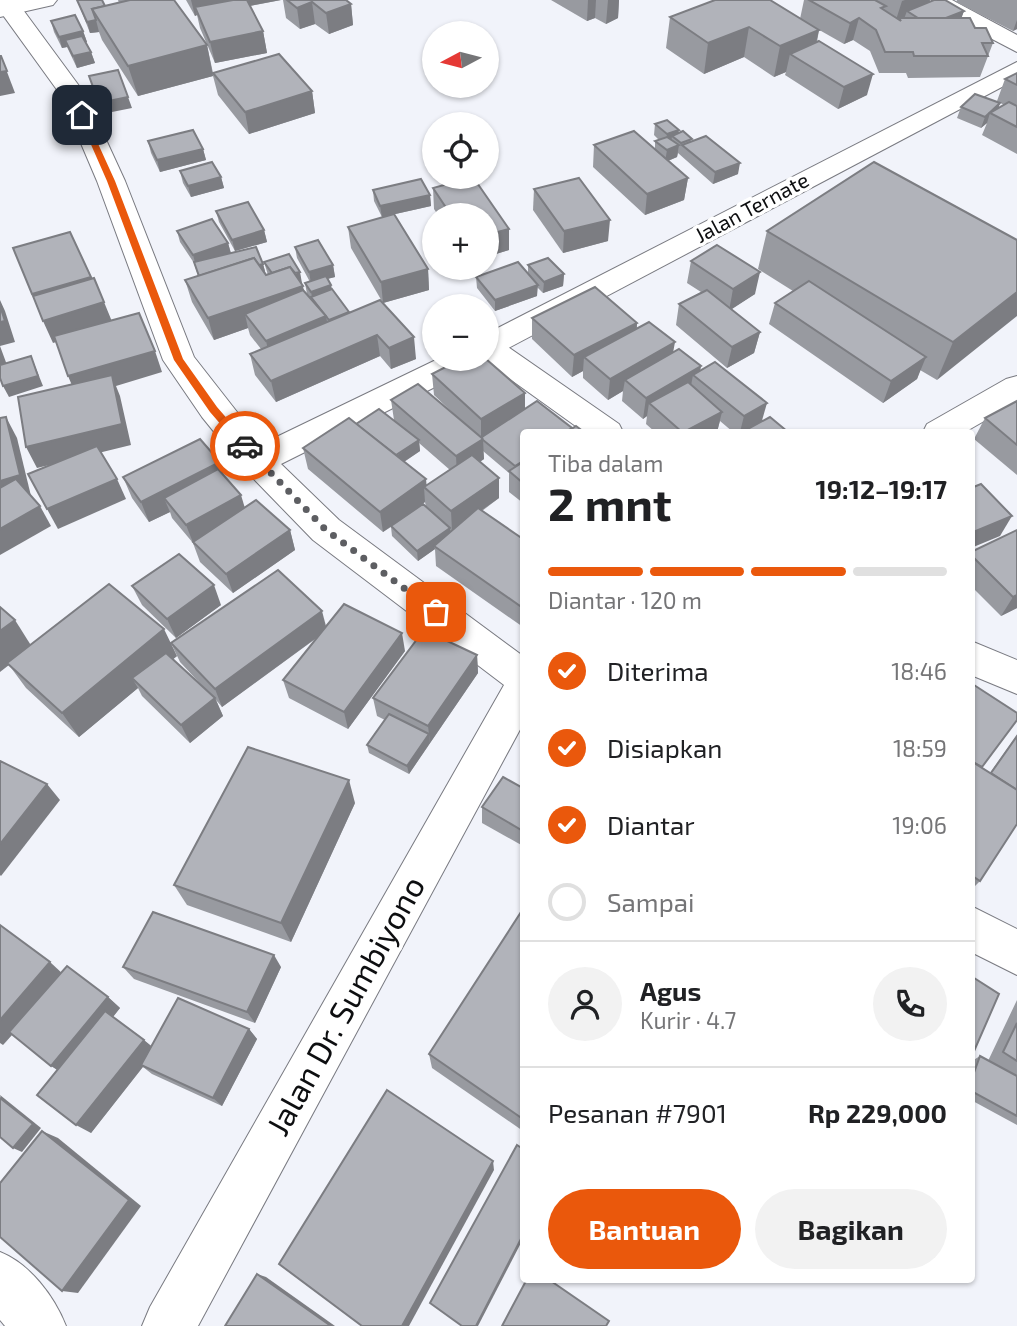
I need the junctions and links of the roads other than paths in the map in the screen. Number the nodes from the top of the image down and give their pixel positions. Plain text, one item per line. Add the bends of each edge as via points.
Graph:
1 (46, 0) edge
2 (935, 0) edge
3 (4, 6) edge
4 (1017, 45) edge
5 (1017, 69) edge
6 (499, 341) edge
7 (499, 356) edge
8 (440, 371) edge
9 (1017, 387) edge
10 (603, 429) edge
11 (944, 429) edge
12 (257, 461) junction
13 (975, 659) edge
14 (520, 676) edge
15 (1017, 678) edge
16 (520, 692) edge
17 (975, 930) edge
18 (1017, 953) edge
19 (0, 1278) edge
20 (39, 1326) edge
21 (169, 1326) edge

1 - 3 street
2 - 4 street
3 - 12 street via 72,94 111,181 179,360
5 - 6 street, Jalan Ternate
7 - 10 street
8 - 12 street
9 - 11 street
12 - 14 street via 326,530
13 - 15 street
16 - 21 street, Jalan Dr. Sumbiyono
17 - 18 street
19 - 20 street

